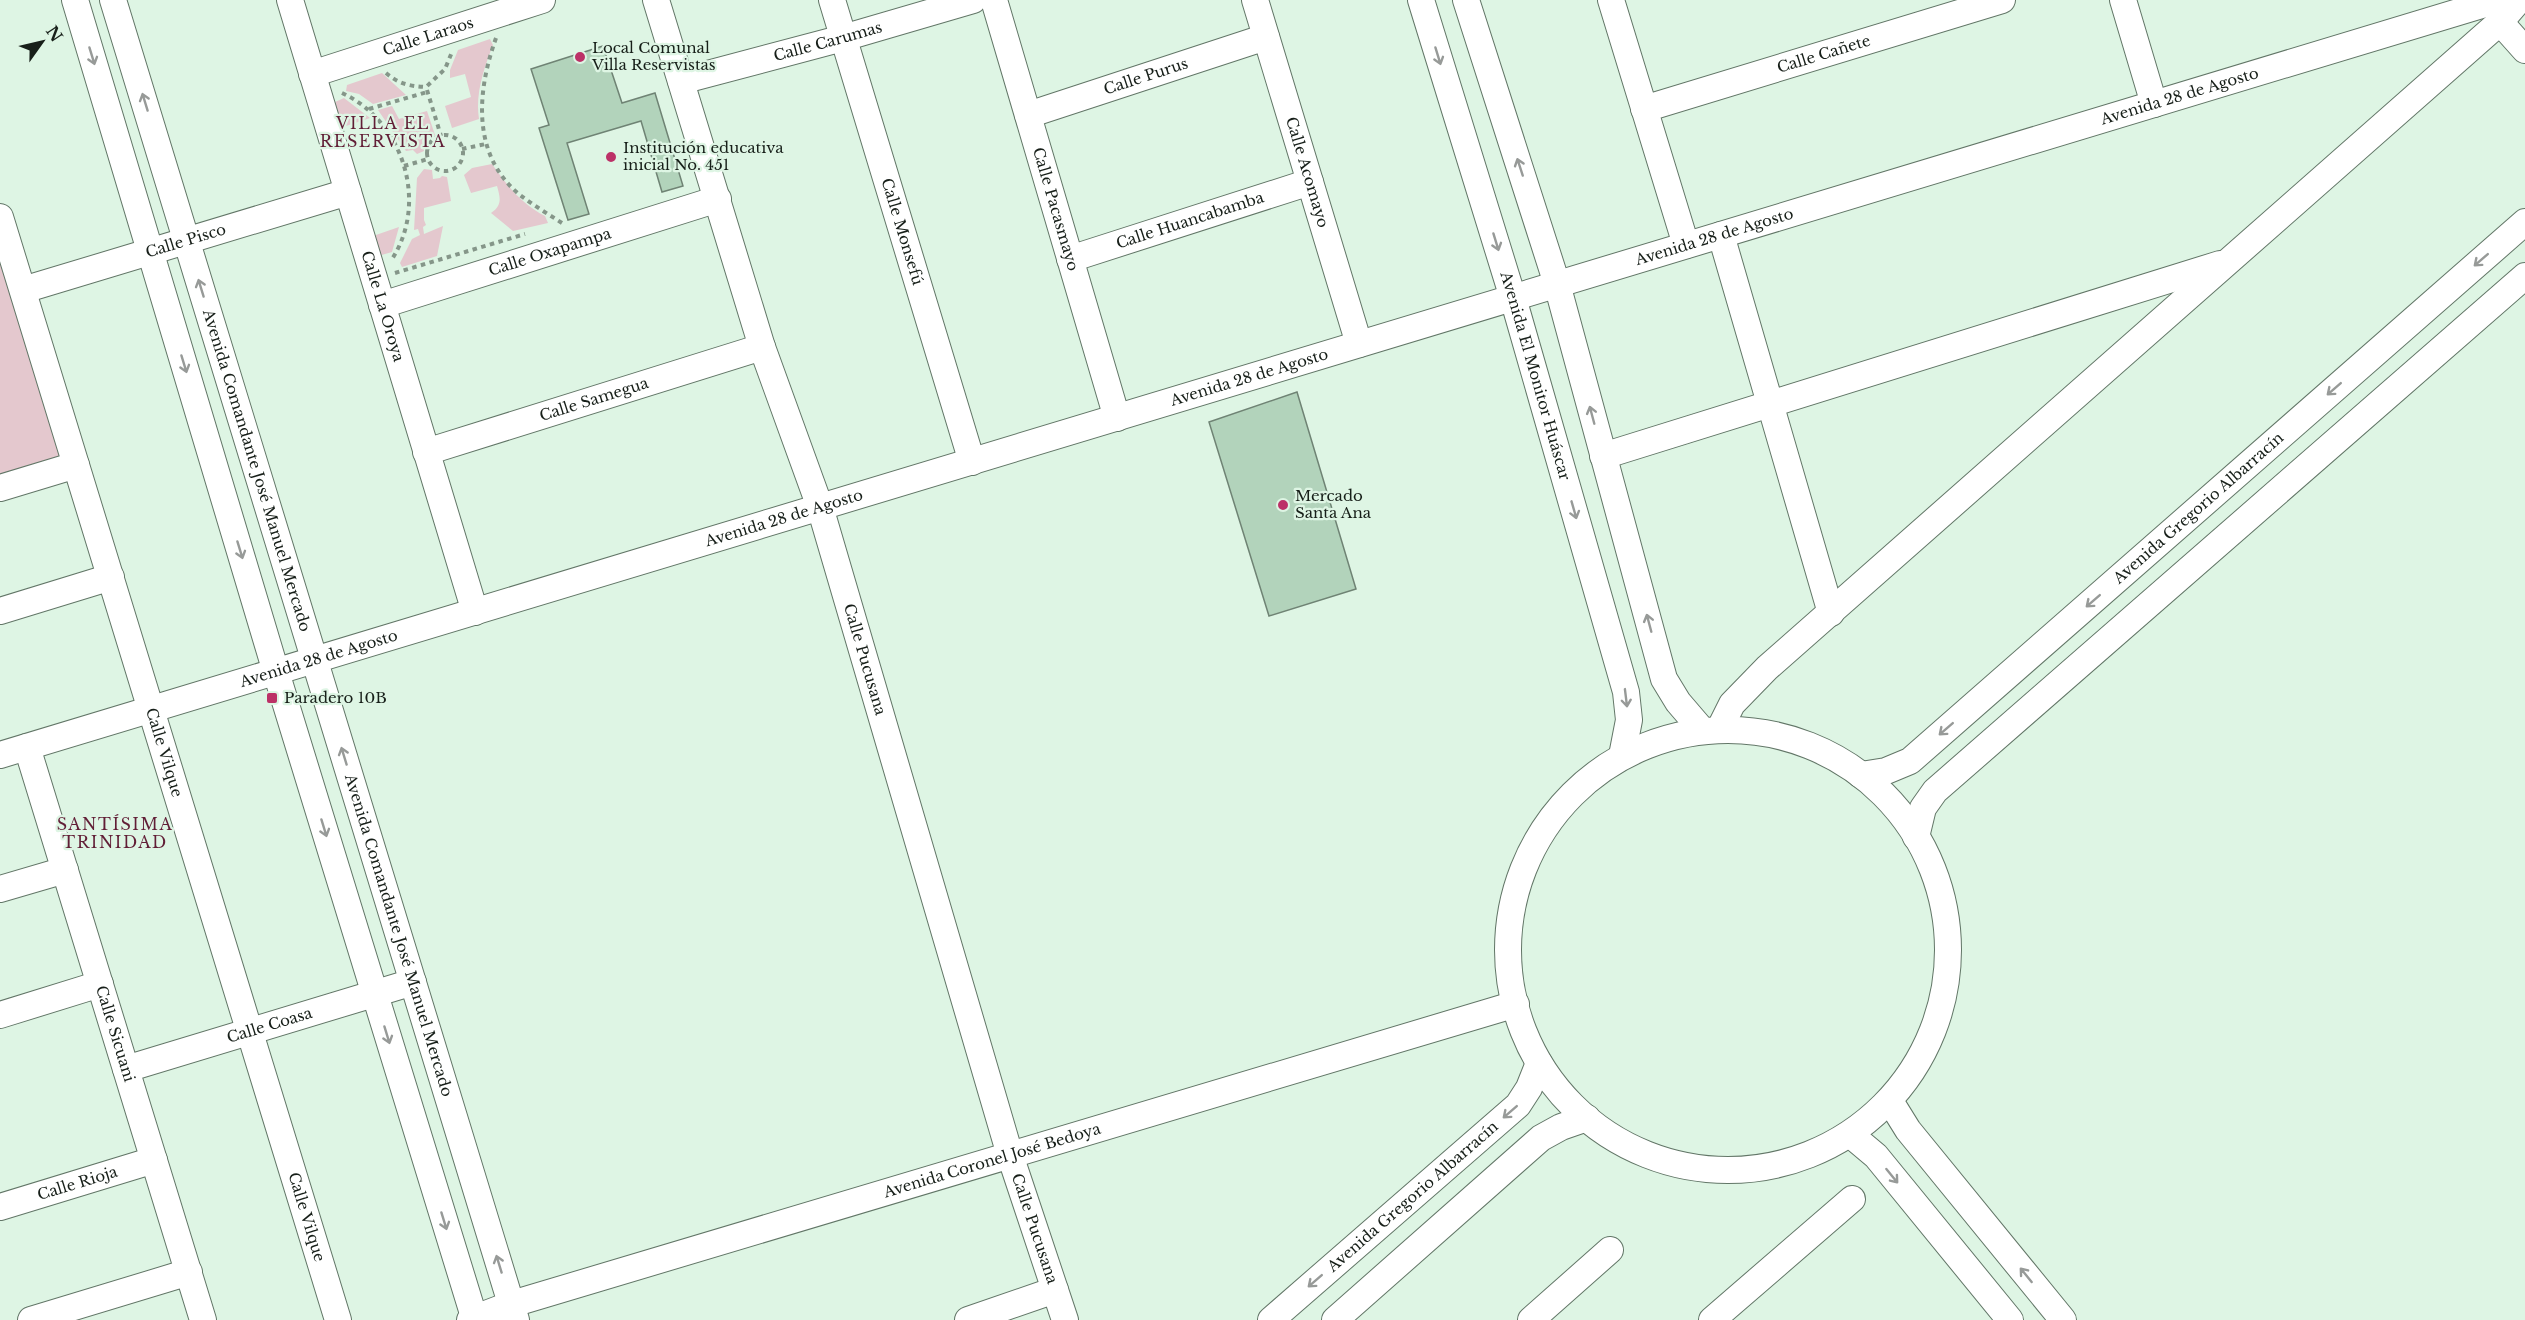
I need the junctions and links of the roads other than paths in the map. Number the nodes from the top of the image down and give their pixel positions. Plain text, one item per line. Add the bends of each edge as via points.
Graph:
1 (75, 0) edge
2 (113, 0) edge
3 (290, 0) edge
4 (543, 0) edge
5 (656, 0) edge
6 (832, 0) edge
7 (973, 0) edge
8 (994, 0) edge
9 (1255, 0) edge
10 (1421, 0) edge
11 (1466, 0) edge
12 (1611, 0) edge
13 (2002, 0) edge
14 (2123, 0) edge
15 (2519, 0) edge
16 (2499, 11) edge
17 (1266, 37) junction
18 (843, 38) junction
19 (2525, 50) edge
20 (312, 74) junction
21 (681, 81) junction
22 (2154, 104) junction
23 (1644, 109) junction
24 (1028, 115) junction
25 (1310, 182) junction
26 (348, 192) junction
27 (718, 199) junction
28 (0, 217) edge
29 (2525, 222) edge
30 (1721, 235) junction
31 (187, 240) junction
32 (1686, 245) junction
33 (150, 252) junction
34 (1070, 259) junction
35 (2229, 262) junction
36 (2525, 276) edge
37 (1557, 284) junction
38 (22, 290) junction
39 (1513, 298) junction
40 (382, 305) junction
41 (1359, 344) junction
42 (762, 347) junction
43 (1770, 404) junction
44 (1117, 417) junction
45 (426, 452) junction
46 (1603, 456) junction
47 (972, 462) junction
48 (76, 465) junction
49 (0, 488) edge
50 (820, 507) junction
51 (111, 577) junction
52 (0, 611) edge
53 (475, 612) junction
54 (1831, 613) junction
55 (315, 660) junction
56 (276, 672) junction
57 (151, 710) junction
58 (1710, 730) junction
59 (27, 747) junction
60 (0, 755) edge
61 (1622, 756) junction
62 (1861, 775) junction
63 (1916, 837) junction
64 (65, 870) junction
65 (0, 889) edge
66 (413, 982) junction
67 (100, 984) junction
68 (375, 994) junction
69 (1516, 1004) junction
70 (0, 1015) edge
71 (250, 1031) junction
72 (1539, 1063) junction
73 (126, 1069) junction
74 (1890, 1101) junction
75 (1587, 1118) junction
76 (1851, 1135) junction
77 (1010, 1155) junction
78 (154, 1160) junction
79 (1852, 1198) dead end
80 (0, 1207) edge
81 (1610, 1250) dead end
82 (189, 1272) junction
83 (1055, 1290) junction
84 (514, 1312) edge
85 (31, 1320) edge
86 (203, 1320) edge
87 (338, 1320) edge
88 (473, 1320) edge
89 (968, 1320) edge
90 (1065, 1320) edge
91 (1271, 1320) edge
92 (1335, 1320) edge
93 (1531, 1320) edge
94 (1712, 1320) edge
95 (2010, 1320) edge
96 (2063, 1320) edge

1 -> 33 street
31 -> 2 street, Avenida Comandante José Manuel Mercado
3 - 20 street, Calle La Oroya
4 - 20 street, Calle Laraos
5 - 21 street, Calle Pucusana
6 - 18 street, Calle Monsefú
7 - 18 street, Calle Carumas
8 - 24 street, Calle Pacasmayo
9 - 17 street, Calle Acomayo
10 -> 39 street, Avenida El Monitor Huáscar
37 -> 11 street
12 - 23 street
13 - 23 street, Calle Cañete
14 - 22 street
15 - 16 street
16 - 19 street
16 - 22 street, Avenida 28 de Agosto
16 - 35 street
17 - 24 street, Calle Purus
17 - 25 street, Calle Acomayo
18 - 21 street, Calle Carumas
18 - 47 street, Calle Monsefú
20 - 26 street, Calle La Oroya
21 - 27 street, Calle Pucusana
22 - 30 street, Avenida 28 de Agosto
23 - 32 street
24 - 34 street, Calle Pacasmayo
25 - 34 street, Calle Huancabamba
25 - 41 street, Calle Acomayo
26 - 31 street, Calle Pisco
26 - 40 street, Calle La Oroya
27 - 40 street, Calle Oxapampa
27 - 42 street, Calle Pucusana
28 - 38 street, Calle Vilque
29 -> 62 street, Avenida Gregorio Albarracín via 1910,761 1886,771
30 - 32 street, Avenida 28 de Agosto
30 - 43 street
31 - 33 street, Calle Pisco
55 -> 31 street, Avenida Comandante José Manuel Mercado
32 - 37 street, Avenida 28 de Agosto
33 - 38 street, Calle Pisco
33 -> 56 street
34 - 44 street, Calle Pacasmayo
35 - 43 street
35 - 54 street
36 - 63 street via 1935,791 1923,808
37 - 39 street, Avenida 28 de Agosto
46 -> 37 street
38 - 48 street, Calle Vilque
39 - 41 street, Avenida 28 de Agosto
39 -> 61 street, Avenida El Monitor Huáscar via 1626,692 1629,720
40 - 45 street, Calle La Oroya
41 - 44 street, Avenida 28 de Agosto
42 - 45 street, Calle Samegua
42 - 50 street, Calle Pucusana
43 - 46 street
43 - 54 street
44 - 47 street, Avenida 28 de Agosto
45 - 53 street, Calle La Oroya
58 -> 46 street via 1678,702 1664,679
47 - 50 street, Avenida 28 de Agosto
48 - 49 street
48 - 51 street, Calle Vilque
50 - 53 street, Avenida 28 de Agosto
50 - 77 street, Calle Pucusana
51 - 52 street
51 - 57 street, Calle Vilque
53 - 55 street, Avenida 28 de Agosto
54 - 58 street via 1767,668
55 - 56 street, Avenida 28 de Agosto
66 -> 55 street, Avenida Comandante José Manuel Mercado
56 - 57 street, Avenida 28 de Agosto
56 -> 68 street
57 - 59 street, Avenida 28 de Agosto
57 - 71 street, Calle Vilque
58 - 61 street via 1661,739
58 - 62 street via 1744,730 1785,737 1825,752
59 - 60 street, Avenida 28 de Agosto
59 - 64 street, Calle Sicuani
61 - 69 street via 1562,804 1531,850 1515,891 1508,935 1510,980
62 - 63 street via 1892,803
63 - 74 street via 1934,875 1945,915 1948,957 1943,998 1930,1038
64 - 65 street
64 - 67 street, Calle Sicuani
66 - 68 street, Calle Coasa
84 -> 66 street, Avenida Comandante José Manuel Mercado
67 - 70 street
67 - 73 street, Calle Sicuani
68 - 71 street, Calle Coasa
68 -> 88 street
69 - 72 street
69 - 77 street, Avenida Coronel José Bedoya
71 - 73 street, Calle Coasa
71 - 87 street, Calle Vilque
72 - 75 street
72 -> 91 street, Avenida Gregorio Albarracín via 1518,1105
73 - 78 street, Calle Sicuani
74 - 76 street
96 -> 74 street via 1908,1130
75 - 76 street via 1625,1144 1668,1162 1713,1170 1759,1168 1803,1157
75 - 92 street via 1541,1138
76 -> 95 street via 1876,1156
77 - 83 street, Calle Pucusana
77 - 84 street, Avenida Coronel José Bedoya
78 - 80 street, Calle Rioja
78 - 82 street, Calle Sicuani
79 - 94 street
81 - 93 street
82 - 85 street
82 - 86 street, Calle Sicuani
83 - 89 street
83 - 90 street, Calle Pucusana
84 - 88 street, Avenida Coronel José Bedoya

